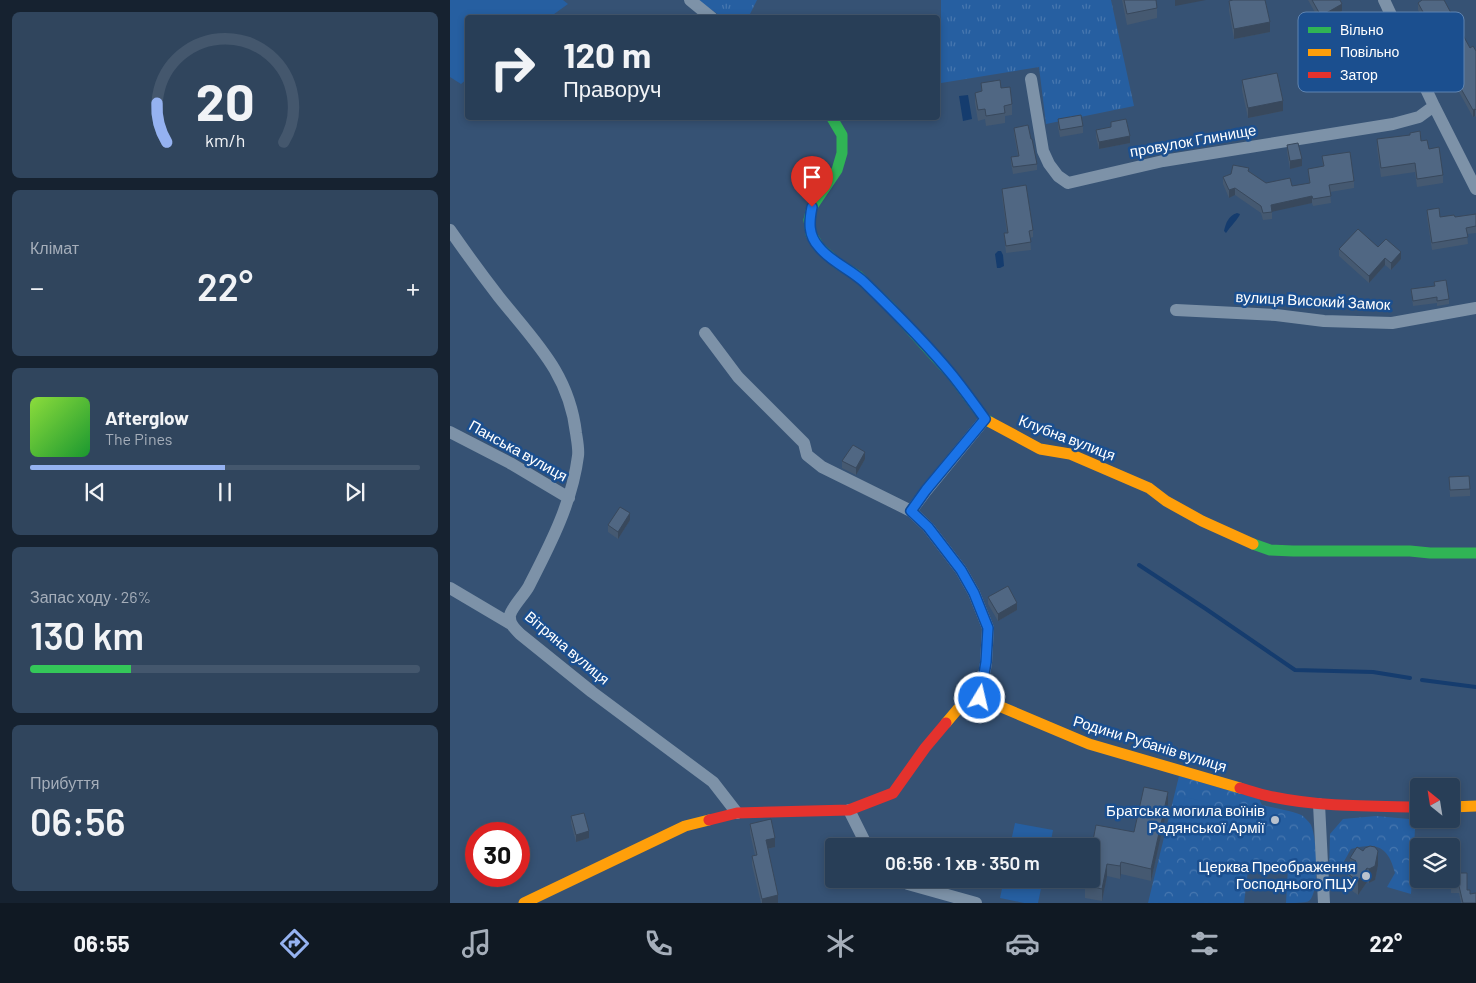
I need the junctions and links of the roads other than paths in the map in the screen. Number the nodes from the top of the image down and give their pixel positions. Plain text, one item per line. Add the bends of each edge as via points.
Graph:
1 (690, 0) edge
2 (1384, 0) edge
3 (1390, 12) edge
4 (708, 15) edge
5 (1031, 79) dead end
6 (1427, 92) edge
7 (1434, 106) junction
8 (833, 120) edge
9 (1476, 189) edge
10 (450, 230) edge
11 (1476, 308) edge
12 (1176, 310) dead end
13 (705, 333) dead end
14 (985, 419) junction
15 (450, 432) edge
16 (570, 498) junction
17 (911, 511) junction
18 (1476, 553) edge
19 (450, 588) edge
20 (511, 624) junction
21 (980, 698) junction
22 (1319, 804) junction
23 (1410, 806) edge
24 (1476, 806) edge
25 (1460, 807) edge
26 (849, 810) junction
27 (737, 813) junction
28 (864, 838) edge
29 (922, 888) edge
30 (524, 903) edge
31 (976, 903) edge
32 (1324, 903) edge

1 - 4 street
2 - 3 street
5 - 7 street, провулок Глинище via 1043,151 1058,176 1068,183 1164,161 1393,124 1419,116
6 - 7 street
7 - 9 street
8 - 14 street, Клубна вулиця via 842,135 842,153 837,170 812,207 809,220 811,234 819,247 858,276 904,323 952,375
10 - 16 street, Вітряна вулиця via 542,349 565,387 575,420 579,454
11 - 12 street, вулиця Високий Замок via 1392,323
13 - 17 street via 738,377 804,443 806,455 822,467
14 - 17 street
14 - 18 street, Клубна вулиця via 1040,449 1070,454 1149,488 1202,521 1270,550
15 - 16 street, Панська вулиця
16 - 20 street, Вітряна вулиця via 527,590 510,614
17 - 21 street via 928,527 961,570 988,628
19 - 20 street
20 - 27 street, Вітряна вулиця via 592,692 713,782
21 - 22 street, Родини Рубанів вулиця via 1089,744 1273,798
21 - 26 street via 957,710 893,793
22 - 23 street, Родини Рубанів вулиця
22 - 32 street
24 - 25 street
26 - 27 street
26 - 28 street
27 - 30 street via 685,826
29 - 31 street

